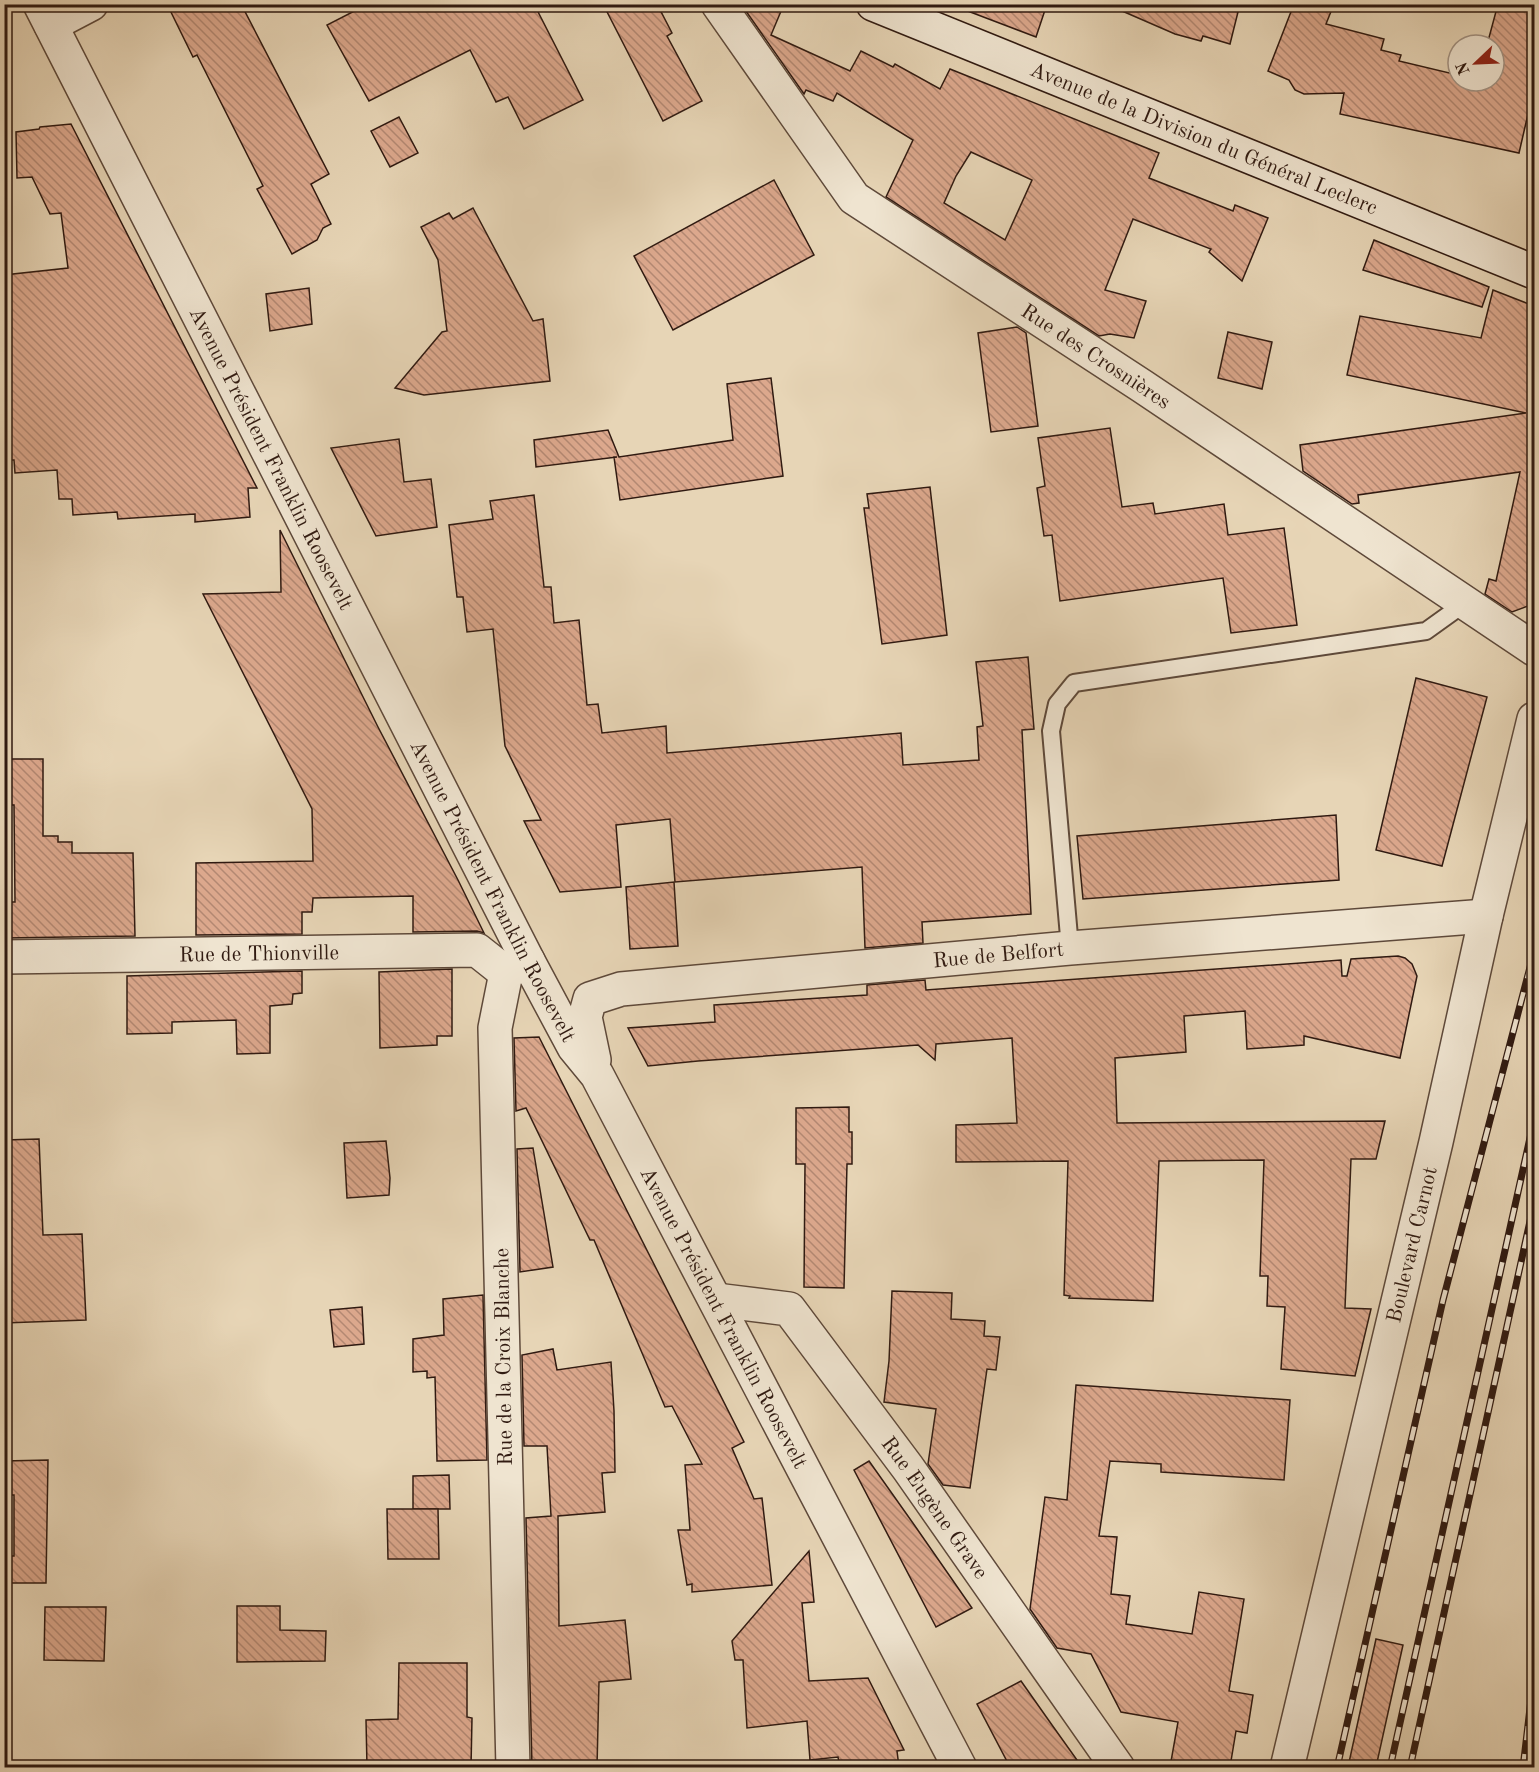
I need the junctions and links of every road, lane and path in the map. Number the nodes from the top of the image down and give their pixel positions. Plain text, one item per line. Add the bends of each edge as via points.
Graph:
1 (91, 4) edge
2 (718, 4) edge
3 (873, 4) edge
4 (46, 15) edge
5 (1534, 272) edge
6 (1465, 603) junction
7 (1534, 649) edge
8 (1534, 719) edge
9 (1486, 916) junction
10 (1070, 948) junction
11 (4, 957) edge
12 (517, 967) junction
13 (597, 1075) junction
14 (716, 1300) junction
15 (513, 1767) edge
16 (960, 1767) edge
17 (1118, 1767) edge
18 (1287, 1767) edge

1 - 4 street
2 - 6 street, Rue des Crosnières via 854,198
3 - 5 street, Avenue de la Division du Général Leclerc
4 - 12 street, Avenue Président Franklin Roosevelt
6 - 7 street, Rue des Crosnières
6 - 10 lane via 1426,631 1074,683 1057,704 1052,731
8 - 9 street, Boulevard Carnot
9 - 10 street, Rue de Belfort
9 - 18 street, Boulevard Carnot
10 - 13 street, Rue de Belfort via 605,993 590,999 585,1017
11 - 12 street, Rue de Thionville via 477,950
12 - 13 street, Avenue Président Franklin Roosevelt
12 - 15 street, Rue de la Croix Blanche via 495,1028
13 - 14 street, Avenue Président Franklin Roosevelt
14 - 16 street, Avenue Président Franklin Roosevelt
14 - 17 street, Rue Eugène Grave via 789,1309 908,1468

